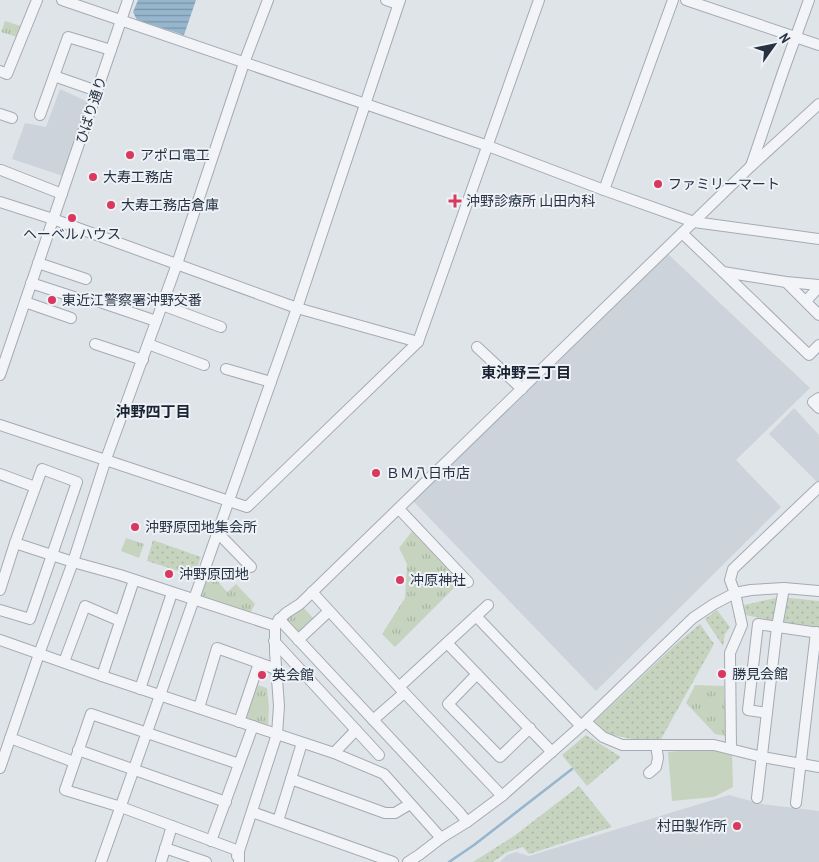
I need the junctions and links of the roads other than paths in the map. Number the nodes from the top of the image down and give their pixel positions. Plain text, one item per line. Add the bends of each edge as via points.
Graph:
1 (37, 0) edge
2 (62, 0) edge
3 (128, 0) edge
4 (268, 0) edge
5 (386, 0) edge
6 (539, 0) edge
7 (673, 0) edge
8 (686, 0) edge
9 (809, 0) edge
10 (399, 2) edge
11 (121, 20) junction
12 (796, 37) junction
13 (819, 44) edge
14 (110, 50) junction
15 (244, 63) junction
16 (0, 72) edge
17 (54, 76) junction
18 (97, 91) junction
19 (366, 104) junction
20 (819, 104) edge
21 (0, 114) edge
22 (40, 115) dead end
23 (12, 118) dead end
24 (488, 146) junction
25 (750, 167) junction
26 (1, 170) dead end
27 (604, 190) junction
28 (62, 194) junction
29 (0, 202) edge
30 (54, 220) junction
31 (694, 222) junction
32 (682, 233) junction
33 (819, 239) edge
34 (38, 263) junction
35 (177, 264) junction
36 (723, 272) junction
37 (86, 280) dead end
38 (786, 282) junction
39 (32, 283) junction
40 (819, 286) edge
41 (86, 301) dead end
42 (25, 302) junction
43 (100, 302) dead end
44 (806, 302) junction
45 (162, 305) junction
46 (298, 308) junction
47 (819, 315) edge
48 (71, 318) dead end
49 (156, 321) junction
50 (221, 327) dead end
51 (418, 342) junction
52 (95, 344) dead end
53 (148, 344) junction
54 (819, 345) edge
55 (477, 347) dead end
56 (143, 360) junction
57 (204, 366) dead end
58 (226, 369) dead end
59 (0, 375) edge
60 (270, 382) junction
61 (522, 389) junction
62 (819, 398) edge
63 (819, 408) edge
64 (0, 425) edge
65 (106, 459) junction
66 (0, 474) edge
67 (35, 487) junction
68 (819, 487) edge
69 (228, 500) junction
70 (399, 508) junction
71 (217, 532) junction
72 (15, 544) junction
73 (52, 556) junction
74 (73, 562) junction
75 (251, 567) dead end
76 (134, 580) junction
77 (468, 582) dead end
78 (784, 588) junction
79 (0, 590) edge
80 (819, 591) edge
81 (312, 592) junction
82 (172, 593) junction
83 (735, 593) junction
84 (194, 599) junction
85 (488, 605) dead end
86 (0, 610) edge
87 (329, 610) junction
88 (476, 616) junction
89 (120, 621) junction
90 (277, 623) junction
91 (777, 627) junction
92 (817, 633) edge
93 (0, 640) edge
94 (298, 640) junction
95 (274, 641) junction
96 (448, 643) junction
97 (39, 654) junction
98 (64, 662) junction
99 (259, 663) junction
100 (276, 669) junction
101 (477, 674) junction
102 (102, 676) junction
103 (140, 689) junction
104 (402, 690) junction
105 (160, 695) junction
106 (199, 708) junction
107 (767, 713) junction
108 (373, 720) junction
109 (240, 722) junction
110 (583, 724) junction
111 (253, 726) junction
112 (530, 728) junction
113 (356, 730) junction
114 (146, 733) junction
115 (277, 734) junction
116 (10, 738) junction
117 (302, 743) junction
118 (656, 745) junction
119 (731, 748) junction
120 (78, 750) junction
121 (552, 752) junction
122 (334, 753) junction
123 (379, 755) dead end
124 (762, 757) junction
125 (74, 762) junction
126 (801, 763) junction
127 (239, 764) junction
128 (819, 766) edge
129 (0, 768) edge
130 (133, 770) junction
131 (649, 773) dead end
132 (291, 779) junction
133 (502, 796) junction
134 (757, 798) dead end
135 (226, 802) junction
136 (796, 803) dead end
137 (410, 804) junction
138 (121, 807) junction
139 (252, 812) junction
140 (278, 821) junction
141 (467, 822) junction
142 (172, 826) junction
143 (441, 838) junction
144 (211, 841) junction
145 (166, 848) junction
146 (239, 851) junction
147 (101, 862) edge
148 (161, 862) edge
149 (206, 862) edge
150 (237, 862) edge
151 (393, 862) edge
152 (408, 862) edge

1 - 16 street via 7,74
2 - 11 street
3 - 11 street, ひばり通り
4 - 15 street
5 - 10 street
6 - 24 street
7 - 27 street
8 - 12 street
9 - 12 street
10 - 19 street
11 - 14 street, ひばり通り
11 - 15 street
12 - 13 street
12 - 25 street
14 - 17 street via 68,37
14 - 18 street, ひばり通り
15 - 19 street
15 - 35 street
17 - 18 street
17 - 22 street
18 - 28 street, ひばり通り
19 - 24 street
19 - 46 street
20 - 25 street
21 - 23 street
24 - 27 street
24 - 51 street
25 - 31 street
26 - 28 street
27 - 31 street
28 - 30 street, ひばり通り
29 - 30 street
30 - 34 street, ひばり通り
30 - 35 street
31 - 32 street
31 - 33 street
32 - 36 street
32 - 61 street
34 - 37 street
34 - 39 street, ひばり通り
35 - 45 street
35 - 46 street
36 - 38 street
36 - 54 street via 809,355
38 - 40 street
38 - 44 street
39 - 41 street
39 - 42 street, ひばり通り
40 - 44 street
42 - 48 street
42 - 59 street, ひばり通り
43 - 49 street
44 - 47 street
45 - 49 street
45 - 50 street
46 - 51 street
46 - 60 street
49 - 53 street
51 - 69 street via 247,507
52 - 56 street
53 - 56 street
53 - 57 street
55 - 61 street
56 - 65 street
58 - 60 street
60 - 69 street
61 - 70 street
62 - 63 street via 813,402
64 - 65 street
65 - 69 street
65 - 74 street
66 - 67 street
67 - 72 street
67 - 73 street via 42,468 77,482
68 - 83 street via 732,570 730,580
69 - 71 street
70 - 77 street
70 - 81 street
71 - 75 street
71 - 84 street
72 - 73 street
72 - 79 street
73 - 74 street
73 - 86 street via 30,619
74 - 76 street
74 - 97 street
76 - 82 street
76 - 89 street
78 - 80 street
78 - 83 street
78 - 91 street
81 - 87 street
81 - 90 street
82 - 84 street
82 - 103 street
83 - 110 street via 693,618
83 - 119 street via 742,625 730,653
84 - 90 street
84 - 105 street
85 - 88 street
87 - 94 street
87 - 104 street
88 - 96 street
88 - 110 street
89 - 98 street via 85,606
89 - 102 street
90 - 94 street
90 - 95 street
91 - 92 street
91 - 107 street
91 - 107 street via 758,624 748,710
92 - 126 street
93 - 97 street
94 - 108 street
95 - 100 street
95 - 113 street
96 - 101 street
96 - 104 street
97 - 98 street
97 - 116 street
98 - 102 street
99 - 100 street
99 - 106 street via 217,648
99 - 109 street
100 - 115 street
101 - 112 street
101 - 112 street via 448,704 500,757
102 - 103 street
103 - 105 street
104 - 108 street
104 - 133 street
105 - 106 street
105 - 114 street
106 - 109 street
107 - 124 street
108 - 141 street
109 - 111 street
110 - 118 street via 622,745
110 - 121 street
111 - 115 street
111 - 127 street
112 - 121 street
113 - 122 street
113 - 123 street
114 - 120 street via 91,714
114 - 127 street
114 - 130 street
115 - 117 street
115 - 139 street
116 - 125 street
116 - 129 street
117 - 122 street
117 - 132 street
118 - 119 street
118 - 131 street via 656,767
119 - 124 street
120 - 125 street
120 - 130 street
121 - 133 street
122 - 137 street via 384,774
124 - 126 street
124 - 134 street
125 - 138 street via 65,790
126 - 128 street
126 - 136 street
127 - 135 street
130 - 135 street
130 - 138 street
132 - 137 street via 385,813 395,813
132 - 140 street
133 - 141 street
135 - 144 street
137 - 143 street
138 - 142 street
138 - 147 street
139 - 140 street
139 - 146 street
140 - 151 street
141 - 143 street
142 - 144 street
142 - 145 street
143 - 152 street
144 - 146 street
145 - 148 street
145 - 149 street
146 - 150 street

